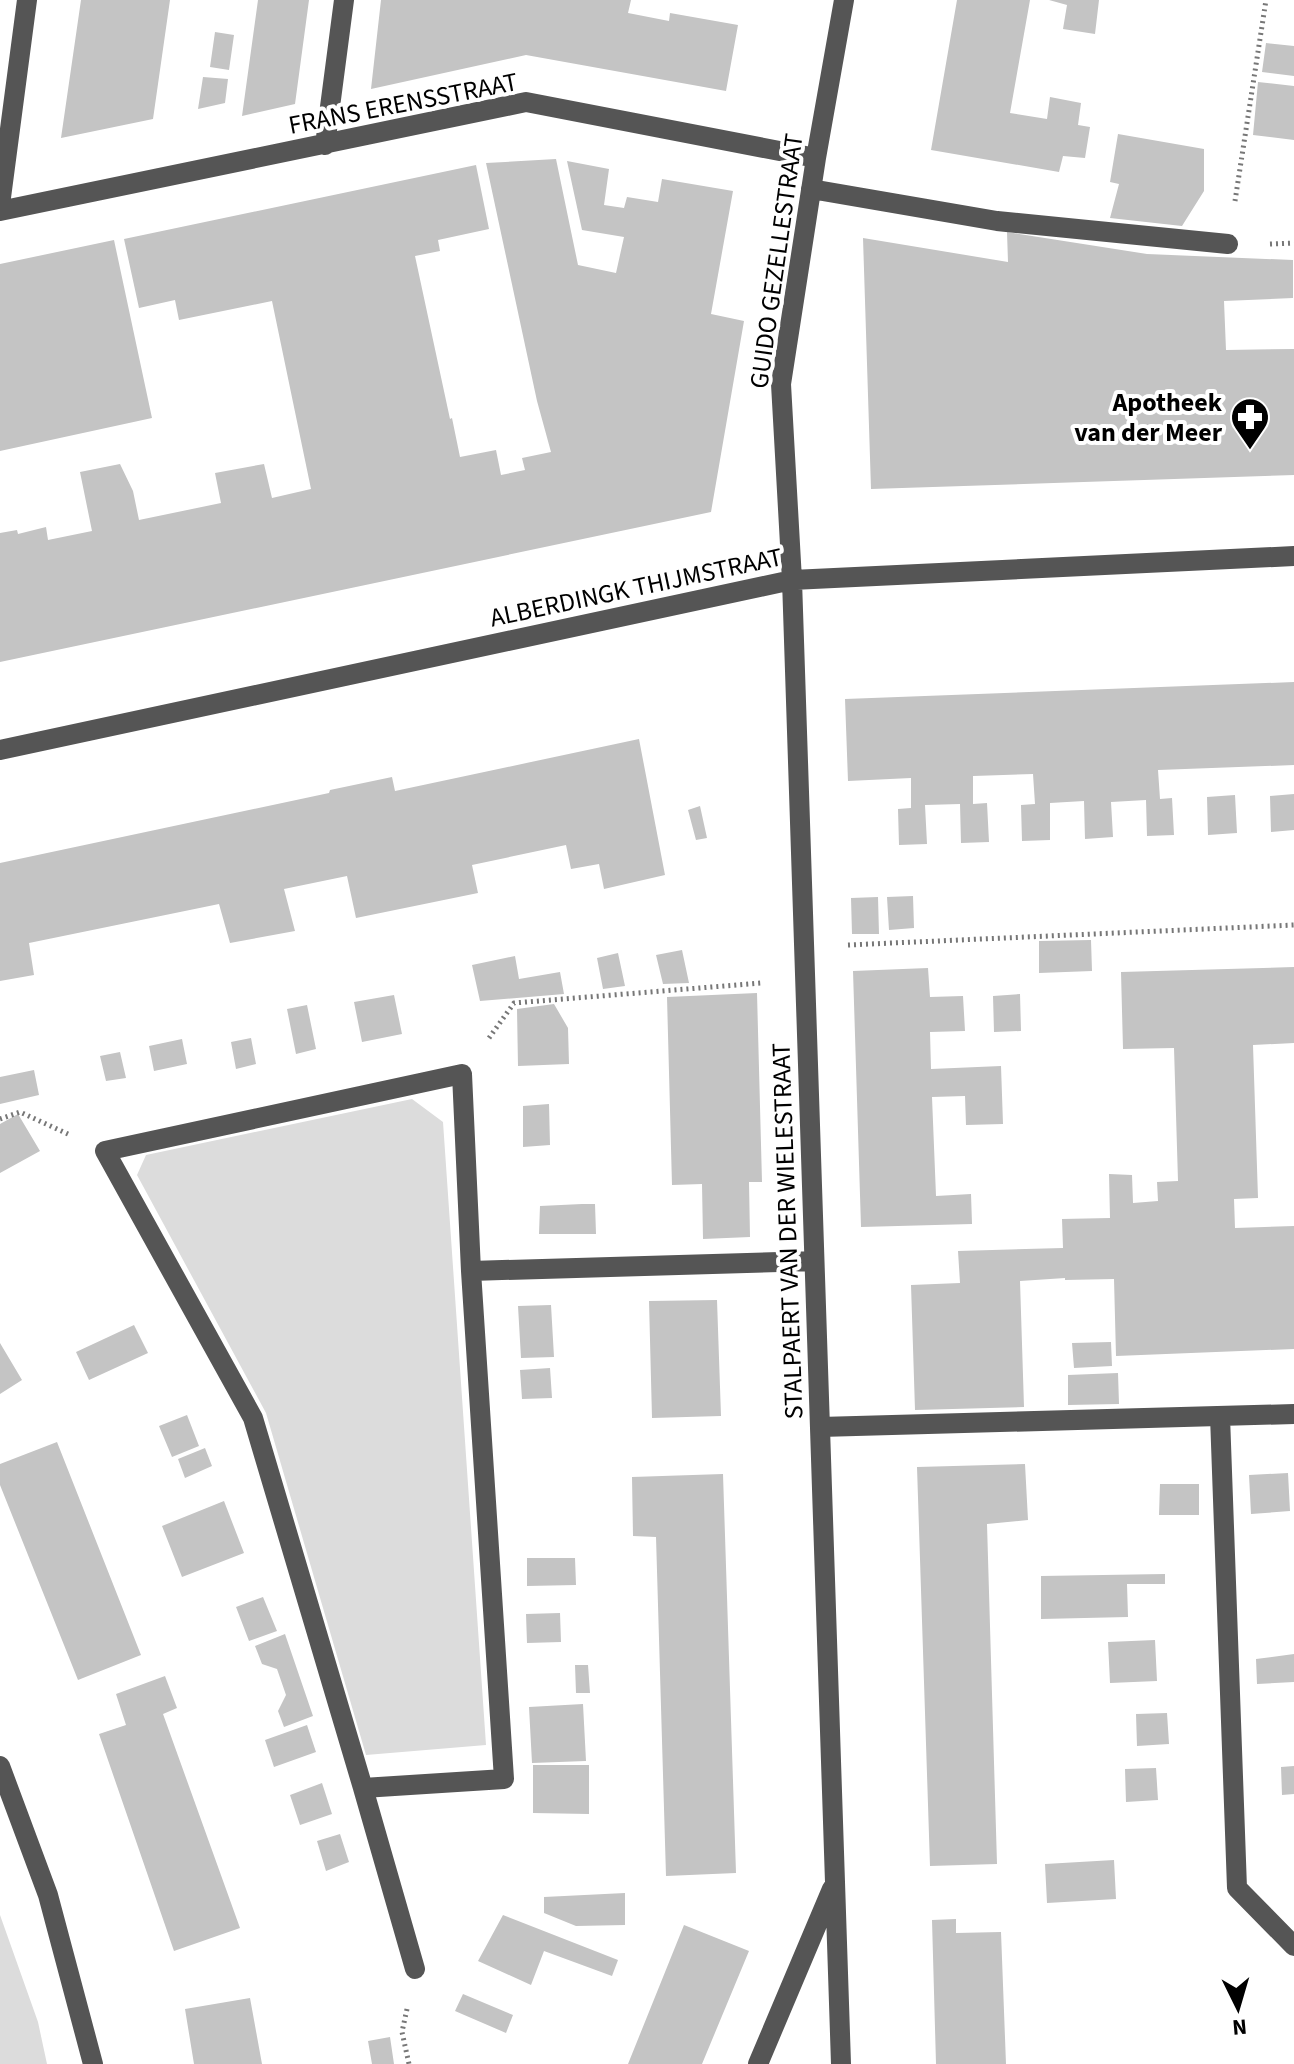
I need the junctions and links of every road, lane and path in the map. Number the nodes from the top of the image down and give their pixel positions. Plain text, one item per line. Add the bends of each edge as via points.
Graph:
1 (27, 0) edge
2 (344, 0) edge
3 (844, 0) edge
4 (1266, 0) edge
5 (325, 145) junction
6 (816, 158) junction
7 (811, 189) junction
8 (0, 208) edge
9 (1228, 244) joint
10 (1294, 556) edge
11 (792, 580) junction
12 (0, 750) edge
13 (1294, 925) edge
14 (803, 947) junction
15 (805, 979) junction
16 (462, 1074) junction
17 (0, 1119) edge
18 (105, 1151) junction
19 (814, 1261) junction
20 (471, 1271) junction
21 (1294, 1414) edge
22 (1220, 1416) junction
23 (820, 1427) junction
24 (0, 1766) edge
25 (363, 1788) junction
26 (835, 1881) junction
27 (1294, 1946) edge
28 (415, 1969) joint
29 (93, 2064) edge
30 (409, 2064) edge
31 (758, 2064) edge
32 (841, 2064) edge

1 - 8 street
2 - 5 street
3 - 6 street, GUIDO GEZELLESTRAAT
4 - 9 path
5 - 6 street, FRANS ERENSSTRAAT via 526,102
5 - 8 street, FRANS ERENSSTRAAT
6 - 7 street, GUIDO GEZELLESTRAAT
7 - 9 street via 997,221
7 - 11 street, GUIDO GEZELLESTRAAT via 781,384
10 - 11 street, ALBERDINGK THIJMSTRAAT
11 - 12 street, ALBERDINGK THIJMSTRAAT
11 - 14 street, STALPAERT VAN DER WIELESTRAAT
13 - 14 path
14 - 15 street, STALPAERT VAN DER WIELESTRAAT
15 - 16 path via 514,1003
15 - 19 street, STALPAERT VAN DER WIELESTRAAT
16 - 18 street
16 - 20 street
17 - 18 path via 20,1112
18 - 25 street via 253,1418
19 - 20 street
19 - 23 street, STALPAERT VAN DER WIELESTRAAT
20 - 25 street via 504,1779
21 - 22 street
22 - 23 street
22 - 27 street via 1237,1888
23 - 26 street, STALPAERT VAN DER WIELESTRAAT
24 - 29 street via 48,1895
25 - 28 street
26 - 31 street, STALPAERT VAN DER WIELESTRAAT
26 - 32 street, STALPAERT VAN DER WIELESTRAAT
28 - 30 path via 402,2032

